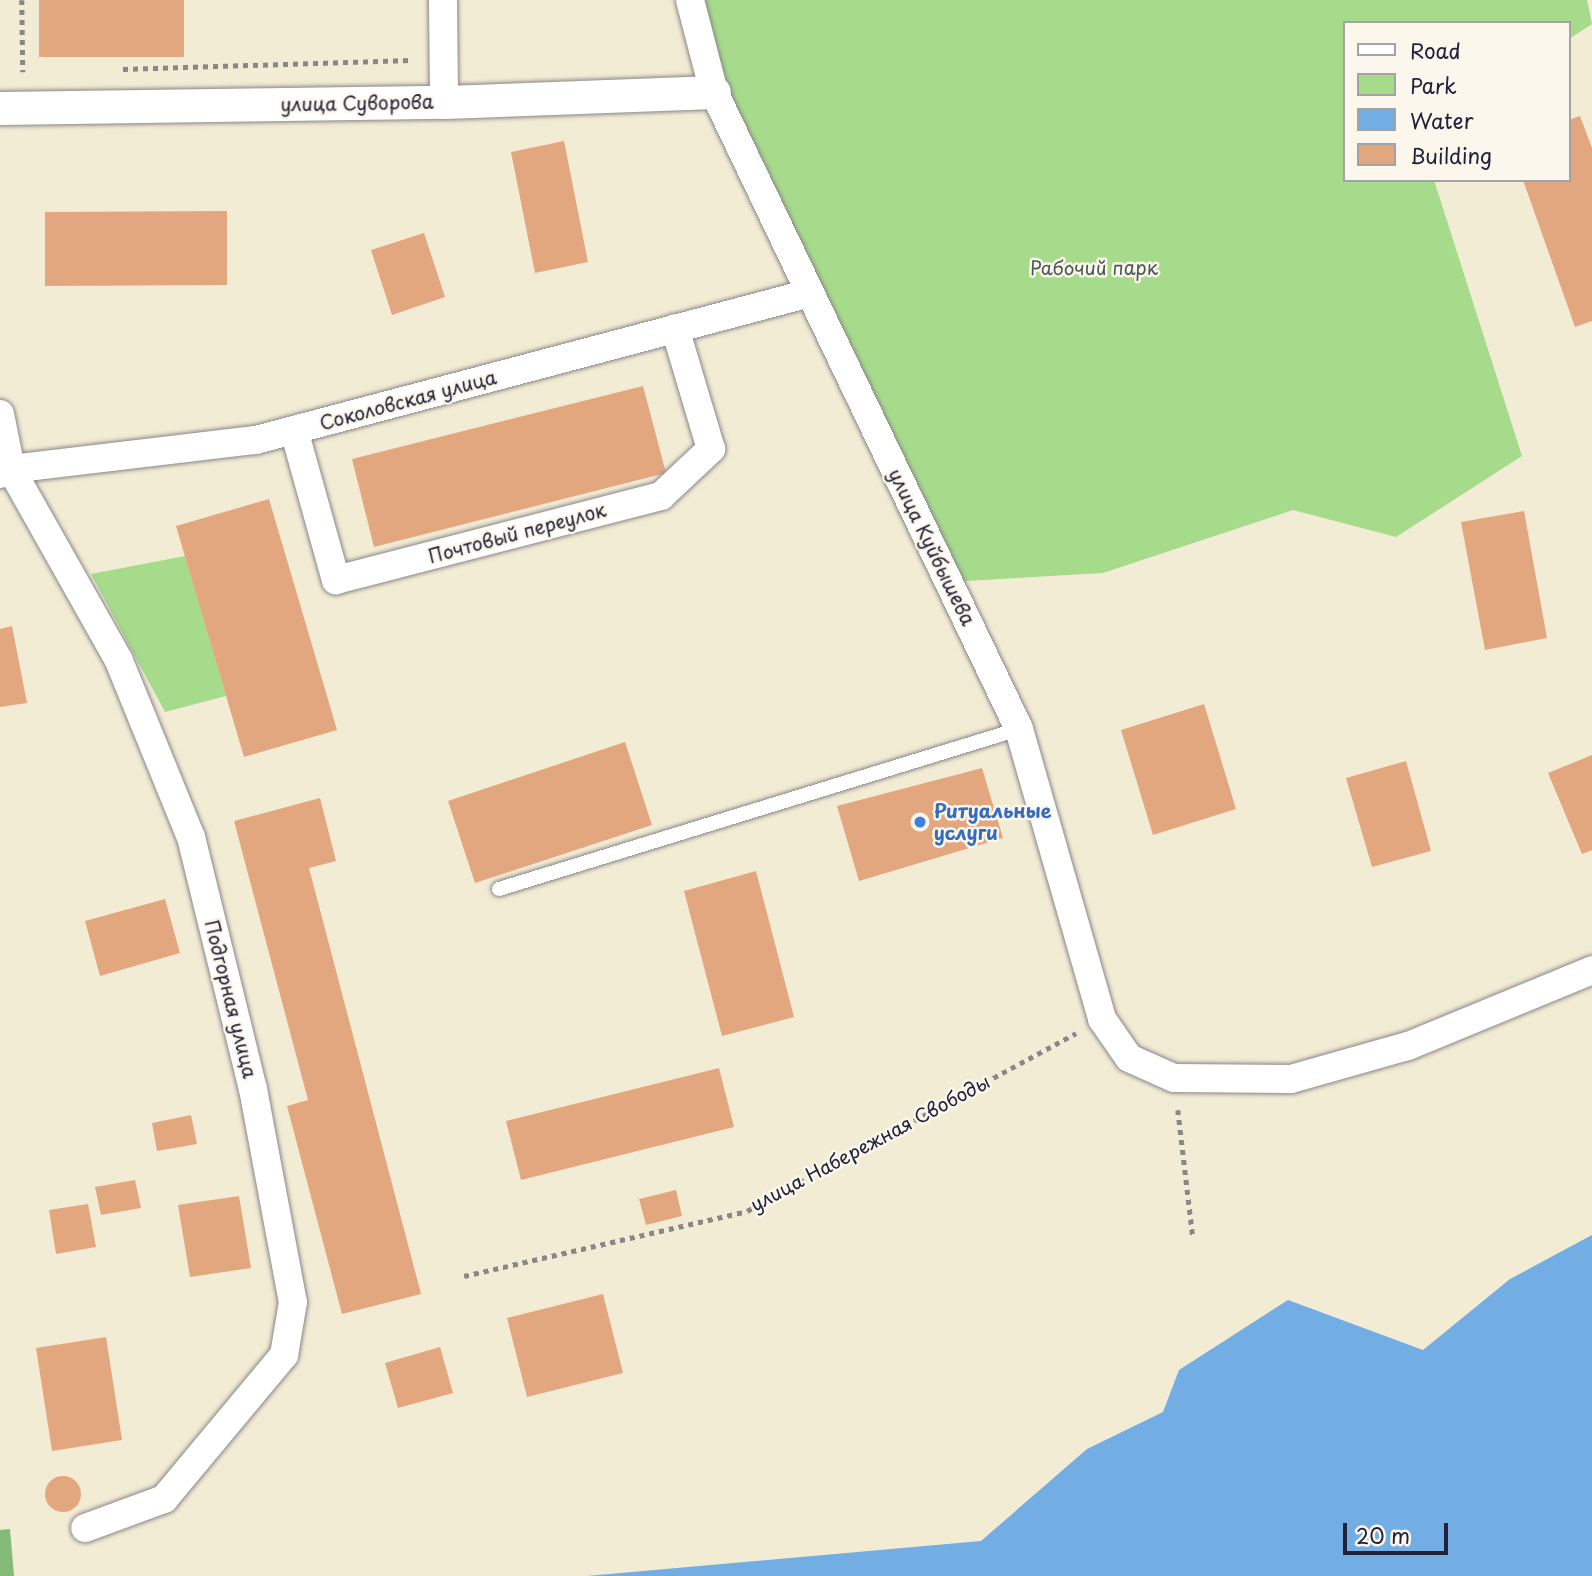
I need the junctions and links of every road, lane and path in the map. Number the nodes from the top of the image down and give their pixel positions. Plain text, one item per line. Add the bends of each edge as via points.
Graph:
1 (22, 0) edge
2 (443, 0) edge
3 (690, 0) edge
4 (444, 59) junction
5 (117, 69) dead end
6 (35, 71) dead end
7 (713, 92) junction
8 (444, 102) junction
9 (0, 108) edge
10 (810, 293) junction
11 (675, 328) junction
12 (0, 414) edge
13 (294, 430) junction
14 (6, 471) edge
15 (1018, 729) junction
16 (499, 889) dead end
17 (1592, 970) edge
18 (1102, 1019) junction
19 (1174, 1077) junction
20 (1194, 1238) dead end
21 (464, 1276) dead end
22 (85, 1528) dead end

1 - 6 path via 22,72
2 - 4 street
3 - 7 street, улица Куйбышева
4 - 5 path
4 - 8 street
7 - 8 street, улица Суворова
7 - 10 street, улица Куйбышева
8 - 9 street, улица Суворова
10 - 11 street, Соколовская улица
10 - 15 street, улица Куйбышева
11 - 13 street, Соколовская улица
11 - 13 street, Почтовый переулок via 711,449 661,496 336,580
12 - 14 street, Подгорная улица
13 - 14 street, Соколовская улица via 256,440
14 - 22 street, Подгорная улица via 119,661 191,837 254,1089 293,1302 284,1355 164,1499
15 - 16 lane
15 - 18 street, улица Куйбышева
17 - 19 street via 1408,1046 1291,1079
18 - 19 street, улица Куйбышева via 1129,1058
18 - 21 path, улица Набережная Свободы via 747,1211
19 - 20 path

